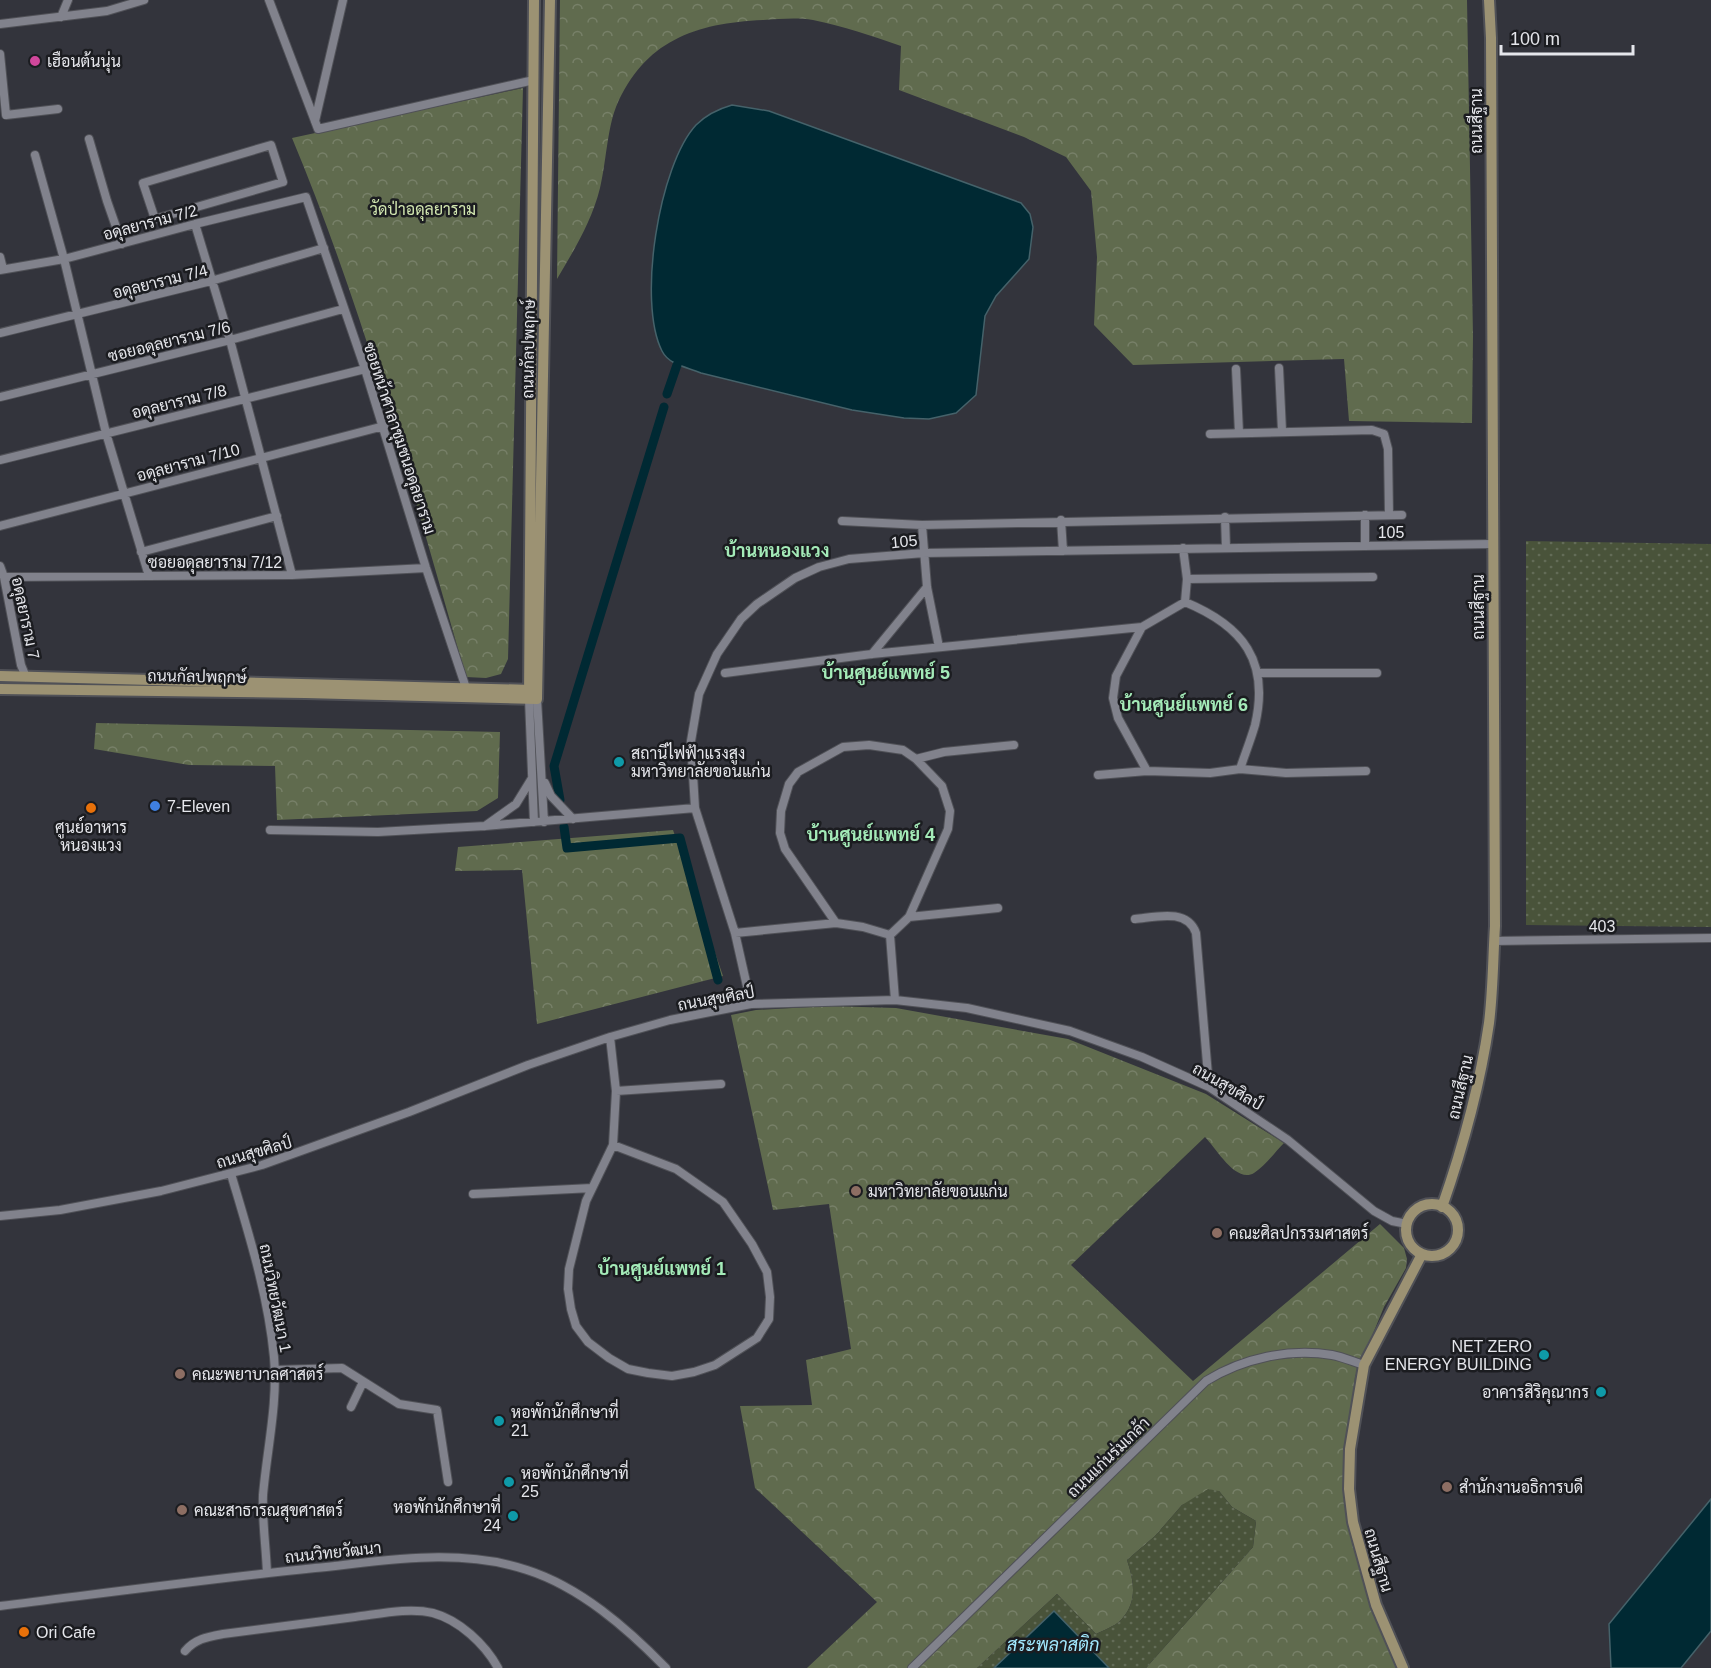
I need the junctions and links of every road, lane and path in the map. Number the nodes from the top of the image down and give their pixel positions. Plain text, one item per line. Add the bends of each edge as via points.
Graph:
1 (68, 0) edge
2 (144, 0) edge
3 (269, 0) edge
4 (343, 0) edge
5 (534, 0) edge
6 (550, 0) edge
7 (1489, 0) edge
8 (61, 17) junction
9 (0, 24) edge
10 (0, 54) edge
11 (534, 80) junction
12 (58, 109) dead end
13 (3, 115) edge
14 (314, 122) junction
15 (89, 139) dead end
16 (35, 155) dead end
17 (306, 197) joint
18 (222, 200) junction
19 (532, 205) junction
20 (546, 207) junction
21 (226, 216) junction
22 (195, 224) junction
23 (122, 244) junction
24 (324, 248) junction
25 (0, 257) edge
26 (64, 259) junction
27 (2, 269) edge
28 (212, 281) junction
29 (344, 309) junction
30 (76, 316) junction
31 (0, 333) edge
32 (230, 340) junction
33 (1279, 368) dead end
34 (365, 369) junction
35 (1236, 369) dead end
36 (91, 375) junction
37 (0, 397) edge
38 (246, 398) junction
39 (384, 426) junction
40 (1282, 431) junction
41 (106, 433) junction
42 (1239, 433) junction
43 (1210, 434) dead end
44 (261, 457) junction
45 (0, 459) edge
46 (124, 493) junction
47 (1365, 515) junction
48 (1389, 515) junction
49 (1402, 515) dead end
50 (277, 516) junction
51 (1225, 517) junction
52 (1061, 520) junction
53 (842, 521) dead end
54 (922, 525) junction
55 (0, 526) edge
56 (1492, 544) junction
57 (1365, 546) junction
58 (1183, 548) junction
59 (1226, 548) junction
60 (1064, 551) junction
61 (141, 552) junction
62 (924, 553) junction
63 (0, 566) edge
64 (426, 568) junction
65 (292, 575) junction
66 (149, 576) junction
67 (1373, 577) dead end
68 (4, 578) junction
69 (1187, 579) junction
70 (927, 586) junction
71 (1185, 602) junction
72 (1142, 627) junction
73 (939, 647) junction
74 (872, 654) junction
75 (1377, 672) dead end
76 (725, 673) dead end
77 (1258, 674) junction
78 (0, 676) edge
79 (26, 677) junction
80 (466, 688) junction
81 (0, 689) edge
82 (533, 694) junction
83 (1014, 745) dead end
84 (916, 759) junction
85 (1240, 769) junction
86 (1147, 771) junction
87 (1366, 771) dead end
88 (542, 776) junction
89 (1098, 776) dead end
90 (533, 777) junction
91 (695, 808) junction
92 (573, 819) junction
93 (534, 822) junction
94 (544, 822) junction
95 (485, 826) junction
96 (270, 830) dead end
97 (998, 908) dead end
98 (909, 917) junction
99 (1135, 919) dead end
100 (836, 923) junction
101 (735, 933) junction
102 (890, 935) junction
103 (1711, 938) edge
104 (1494, 941) junction
105 (895, 1000) junction
106 (752, 1004) junction
107 (610, 1037) junction
108 (721, 1084) dead end
109 (1209, 1087) junction
110 (616, 1090) junction
111 (613, 1144) junction
112 (231, 1174) junction
113 (592, 1188) junction
114 (473, 1194) dead end
115 (1442, 1207) junction
116 (0, 1216) edge
117 (1407, 1224) junction
118 (1422, 1254) junction
119 (1364, 1365) junction
120 (275, 1371) junction
121 (363, 1382) junction
122 (351, 1407) dead end
123 (448, 1482) dead end
124 (267, 1573) junction
125 (0, 1606) edge
126 (185, 1651) dead end
127 (498, 1668) edge
128 (666, 1668) edge
129 (912, 1668) edge
130 (1403, 1668) edge

1 - 8 street
2 - 8 street
3 - 14 street
4 - 14 street
5 - 11 main road, ถนนกัลปพฤกษ์
6 - 20 main road, ถนนกัลปพฤกษ์
7 - 56 main road, ถนนสีฐาน
8 - 9 street
10 - 13 street
11 - 14 street via 318,129
11 - 19 main road, ถนนกัลปพฤกษ์
12 - 13 street
15 - 23 street
16 - 26 street
17 - 21 street, อดุลยาราม 7/2
17 - 24 street, ซอยหน้าศาลาชุมชนอดุลยาราม
18 - 18 street via 155,219 143,183 271,145 284,182
18 - 21 street
19 - 20 main road
19 - 82 main road, ถนนกัลปพฤกษ์
20 - 82 main road, ถนนกัลปพฤกษ์
21 - 22 street, อดุลยาราม 7/2
22 - 23 street, อดุลยาราม 7/2
22 - 28 street
23 - 26 street, อดุลยาราม 7/2
24 - 28 street, อดุลยาราม 7/4
24 - 29 street, ซอยหน้าศาลาชุมชนอดุลยาราม
25 - 27 street
26 - 27 street, อดุลยาราม 7/2
26 - 30 street
28 - 30 street, อดุลยาราม 7/4
28 - 32 street
29 - 32 street, ซอยอดุลยาราม 7/6
29 - 34 street, ซอยหน้าศาลาชุมชนอดุลยาราม
30 - 31 street, อดุลยาราม 7/4
30 - 36 street
32 - 36 street, ซอยอดุลยาราม 7/6
32 - 38 street
33 - 40 street
34 - 38 street, อดุลยาราม 7/8
34 - 39 street, ซอยหน้าศาลาชุมชนอดุลยาราม
35 - 42 street
36 - 37 street, ซอยอดุลยาราม 7/6
36 - 41 street
38 - 41 street, อดุลยาราม 7/8
38 - 44 street
39 - 44 street, อดุลยาราม 7/10
39 - 64 street, ซอยหน้าศาลาชุมชนอดุลยาราม
40 - 42 street
40 - 48 street via 1372,430 1384,434 1388,449
41 - 45 street, อดุลยาราม 7/8
41 - 46 street
42 - 43 street
44 - 46 street, อดุลยาราม 7/10
44 - 50 street
46 - 55 street, อดุลยาราม 7/10
46 - 61 street
47 - 48 street
47 - 51 street
47 - 57 street
48 - 49 street
50 - 61 street
50 - 65 street
51 - 52 street
51 - 59 street
52 - 54 street
52 - 60 street
53 - 54 street
54 - 62 street
56 - 57 street, 105
56 - 104 main road, ถนนสีฐาน
57 - 59 street, 105
58 - 59 street, 105
58 - 60 street, 105
58 - 69 street
60 - 62 street, 105
61 - 66 street
62 - 70 street
62 - 91 street, 105 via 819,567 774,591 741,619 717,654 699,694 691,741
63 - 68 street, อดุลยาราม 7
64 - 65 street, ซอยอดุลยาราม 7/12
64 - 80 street, ซอยหน้าศาลาชุมชนอดุลยาราม
65 - 66 street, ซอยอดุลยาราม 7/12
66 - 68 street, ซอยอดุลยาราม 7/12
67 - 69 street
68 - 79 street, อดุลยาราม 7
69 - 71 street
70 - 73 street
70 - 74 street
71 - 72 street
71 - 77 street via 1232,629 1251,652
72 - 73 street
72 - 86 street via 1116,676 1113,698 1118,718
73 - 74 street
74 - 76 street
75 - 77 street
77 - 85 street via 1258,709
78 - 79 main road, ถนนกัลปพฤกษ์
79 - 80 main road, ถนนกัลปพฤกษ์
80 - 82 main road, ถนนกัลปพฤกษ์
81 - 82 main road, ถนนกัลปพฤกษ์
82 - 88 street
82 - 90 street
83 - 84 street
84 - 98 street via 942,786 950,811 948,829
84 - 100 street via 903,750 869,745 843,747 798,772 789,784 781,812 780,833 785,849
85 - 86 street
85 - 87 street via 1286,773
86 - 89 street
88 - 92 street via 551,796
88 - 94 street
90 - 93 street
90 - 95 street via 516,804
91 - 92 street
91 - 101 street, 105
92 - 94 street
93 - 94 street
93 - 95 street
95 - 96 street via 378,832
97 - 98 street
98 - 102 street
99 - 109 street via 1179,917 1194,926
100 - 101 street
100 - 102 street
101 - 106 street, 105
102 - 105 street
103 - 104 street, 403
104 - 115 main road, ถนนสีฐาน via 1484,1053
105 - 106 street, ถนนสุขศิลป์
105 - 109 street, ถนนสุขศิลป์ via 967,1008 1070,1031
106 - 107 street, ถนนสุขศิลป์
107 - 110 street
107 - 112 street, ถนนสุขศิลป์ via 327,1143
108 - 110 street
109 - 117 street, ถนนสุขศิลป์ via 1288,1140 1374,1211
110 - 111 street
111 - 113 street
111 - 113 street via 676,1169 723,1202 767,1272 769,1319 757,1338 715,1365 672,1376 628,1369 588,1341 576,1326 568,1289 575,1241
112 - 116 street, ถนนสุขศิลป์ via 60,1210
112 - 120 street, ถนนวิทยวัฒนา 1 via 266,1298
113 - 114 street
115 - 117 main road via 1425,1206
115 - 118 main road via 1457,1222 1455,1242 1437,1256
117 - 118 main road via 1408,1239
118 - 119 main road, ถนนสีฐาน
119 - 129 street, ถนนแก่นร่มเกล้า via 1332,1355 1276,1355 1226,1369 1206,1381
119 - 130 main road, ถนนสีฐาน via 1350,1449 1353,1522 1376,1605
120 - 121 street via 342,1368
120 - 124 street, ถนนวิทยวัฒนา 1 via 263,1497
121 - 122 street
121 - 123 street via 399,1404 437,1410
124 - 125 street, ถนนวิทยวัฒนา
124 - 128 street, ถนนวิทยวัฒนา via 427,1557 464,1557 508,1564 576,1593 646,1647
126 - 127 street via 204,1638 223,1634 386,1613 430,1612 457,1623

